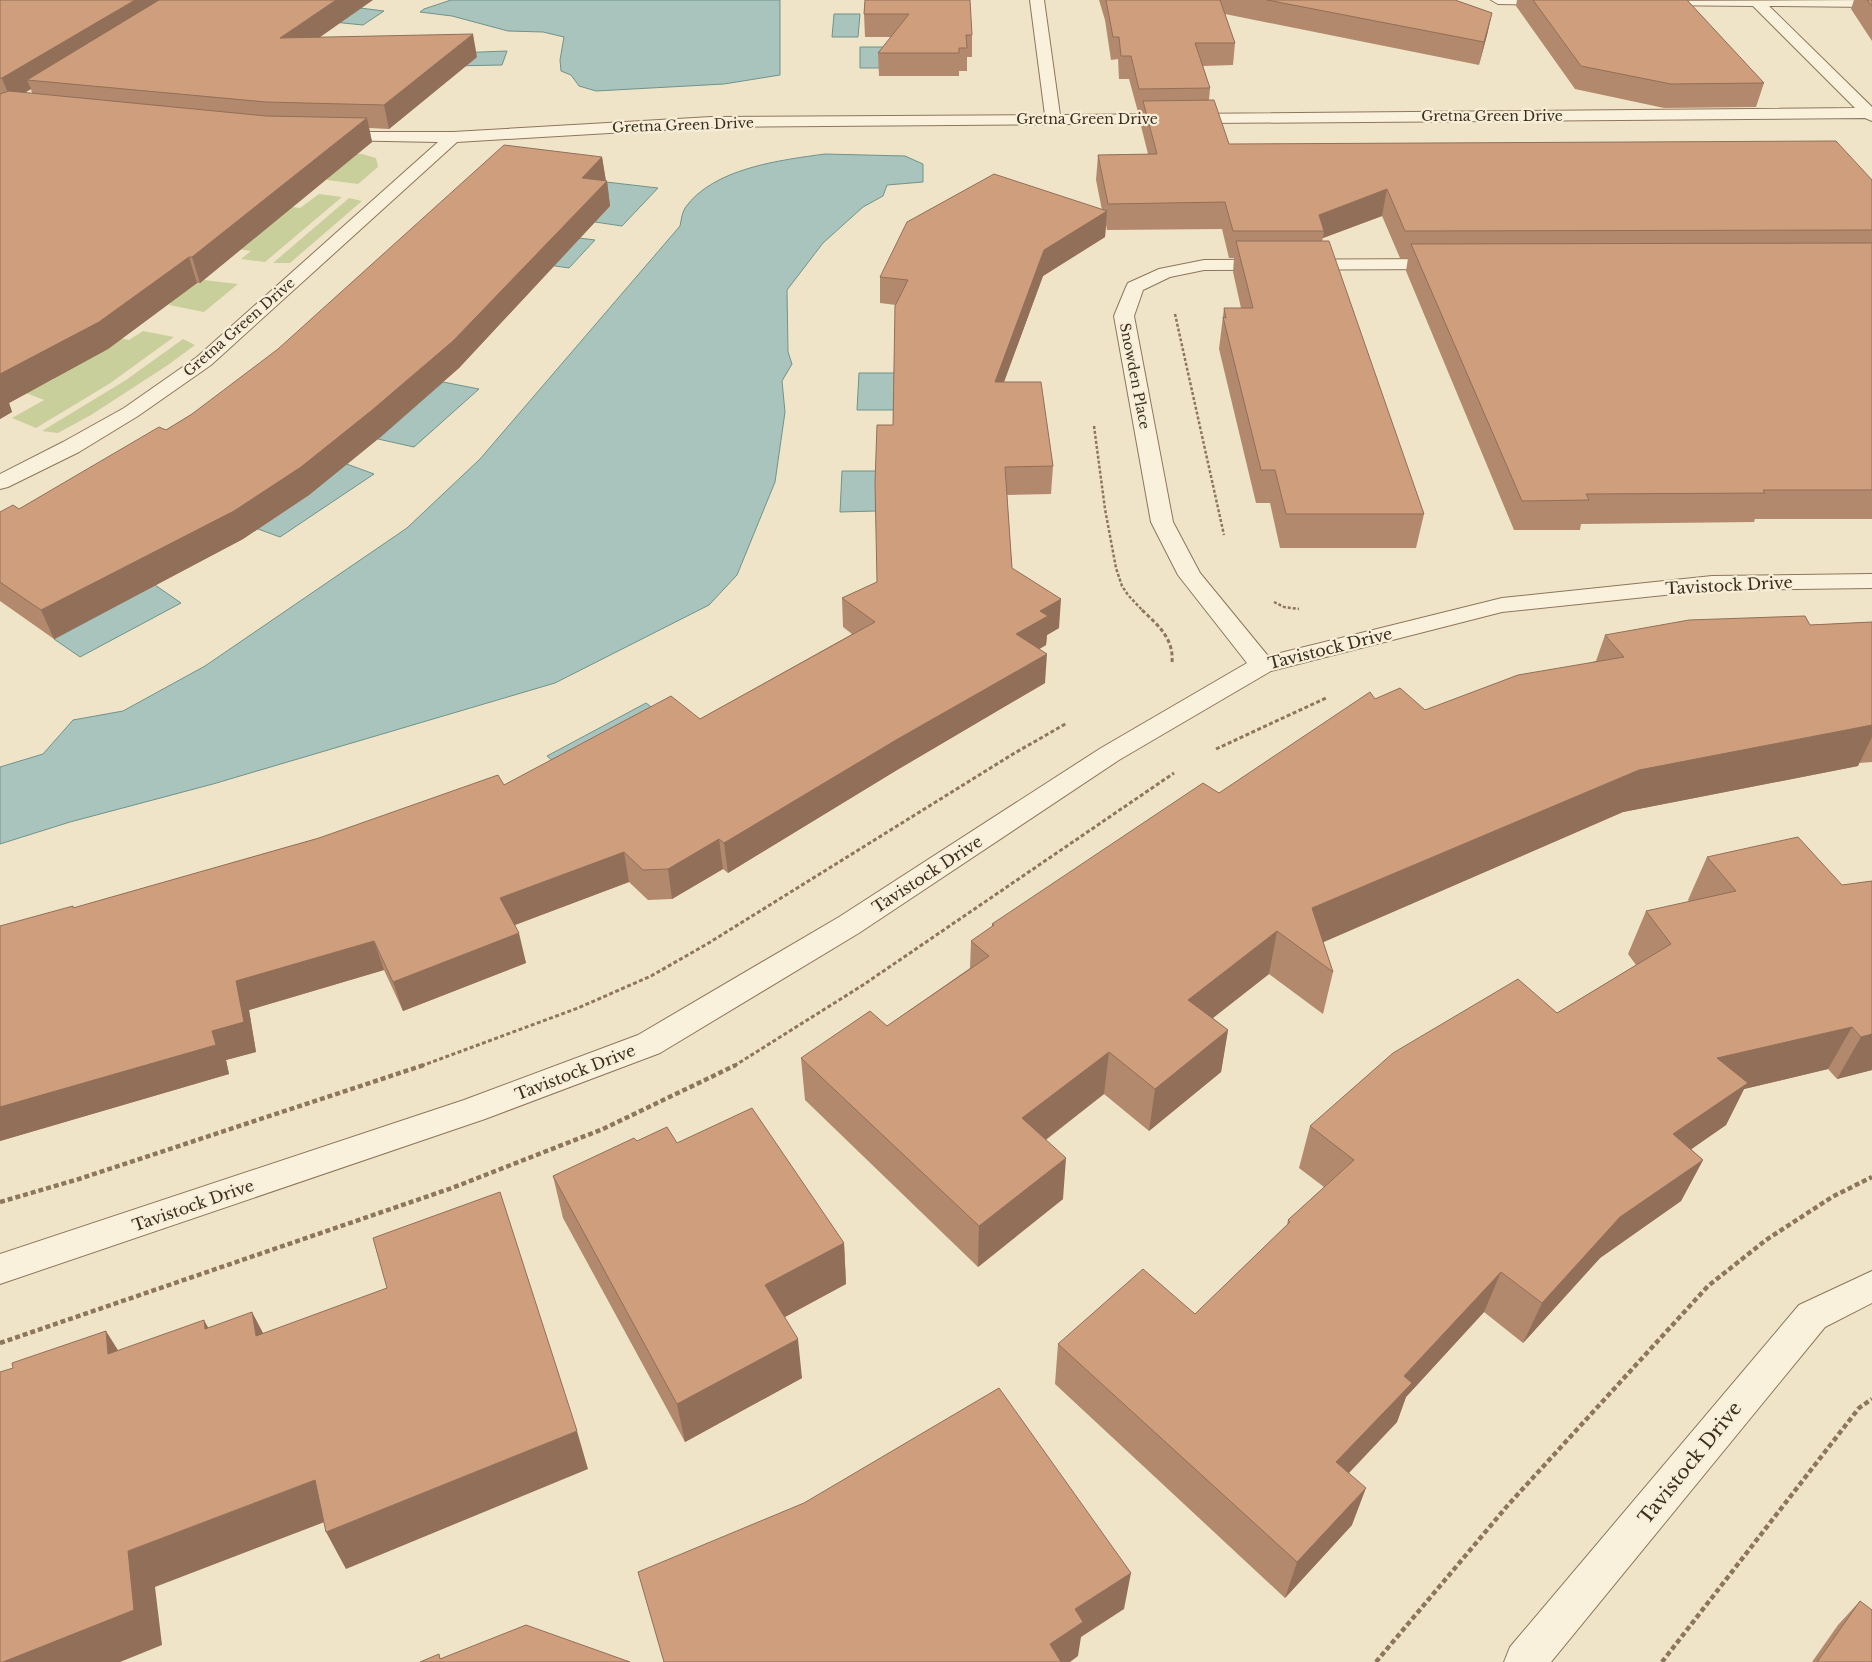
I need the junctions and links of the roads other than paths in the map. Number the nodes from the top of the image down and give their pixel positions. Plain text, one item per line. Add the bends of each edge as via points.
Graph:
1 (1037, 0) edge
2 (1498, 0) edge
3 (1572, 1) edge
4 (1640, 1) edge
5 (1756, 1) edge
6 (1872, 3) edge
7 (1871, 114) edge
8 (1054, 119) junction
9 (320, 134) edge
10 (453, 137) junction
11 (1463, 264) edge
12 (0, 482) edge
13 (1872, 581) edge
14 (1262, 665) junction
15 (0, 1269) edge
16 (1872, 1286) edge
17 (1525, 1662) edge

1 - 8 street
2 - 3 street
4 - 5 street
5 - 6 street
5 - 7 street
7 - 8 street, Gretna Green Drive
8 - 10 street, Gretna Green Drive via 711,122
9 - 10 street, Gretna Green Drive
10 - 12 street, Gretna Green Drive via 204,361 131,412
11 - 14 street, Snowden Place via 1204,265 1165,273 1135,287 1124,316 1162,522 1190,575
13 - 14 street, Tavistock Drive via 1712,582 1502,605
14 - 15 street, Tavistock Drive via 1110,754 850,925 649,1044 474,1110
16 - 17 street, Tavistock Drive via 1812,1316

